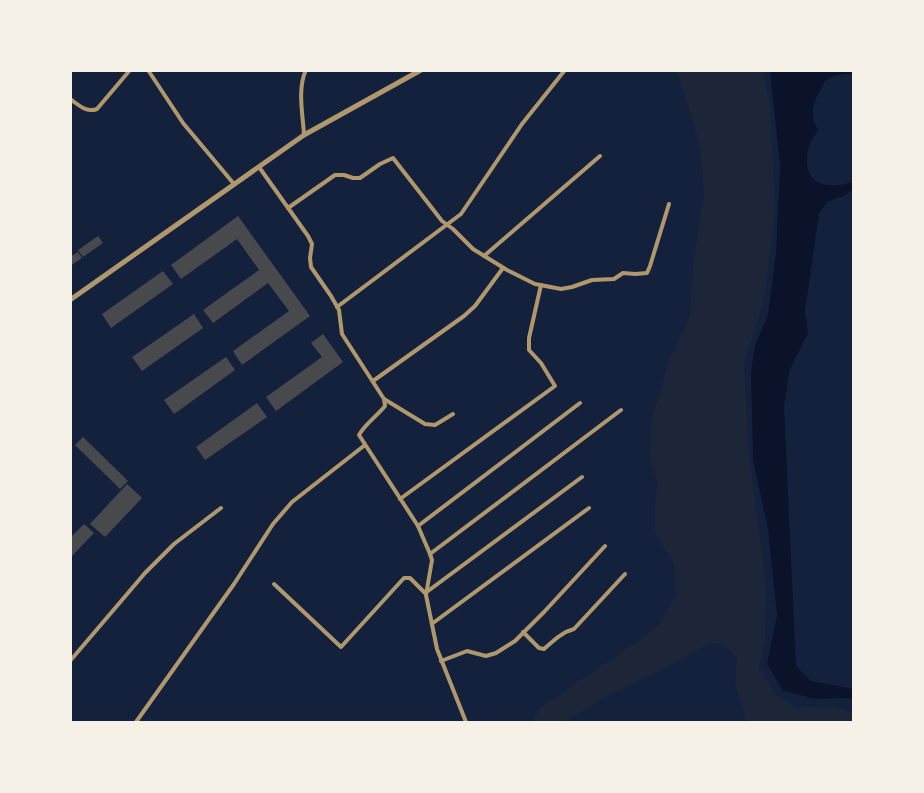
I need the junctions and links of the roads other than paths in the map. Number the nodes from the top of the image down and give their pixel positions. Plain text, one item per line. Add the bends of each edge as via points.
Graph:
1 (130, 70) edge
2 (147, 70) edge
3 (421, 70) edge
4 (565, 70) edge
5 (304, 72) edge
6 (70, 99) edge
7 (304, 135) junction
8 (600, 156) dead end
9 (259, 166) junction
10 (234, 184) junction
11 (669, 204) dead end
12 (288, 208) junction
13 (447, 224) junction
14 (484, 256) junction
15 (503, 268) junction
16 (541, 285) junction
17 (70, 300) edge
18 (337, 307) junction
19 (373, 381) junction
20 (384, 399) junction
21 (580, 403) dead end
22 (621, 410) dead end
23 (453, 414) dead end
24 (365, 445) junction
25 (582, 477) dead end
26 (400, 499) junction
27 (221, 508) dead end
28 (589, 508) dead end
29 (417, 526) junction
30 (605, 546) dead end
31 (430, 554) junction
32 (625, 574) dead end
33 (274, 584) dead end
34 (427, 593) junction
35 (432, 624) junction
36 (523, 632) junction
37 (70, 661) edge
38 (441, 661) junction
39 (136, 723) edge
40 (466, 723) edge

1 - 6 street via 97,109 86,110
2 - 10 street via 183,123
3 - 7 street
4 - 13 street via 522,123 460,214
5 - 7 street
7 - 9 street
8 - 14 street
9 - 10 street
9 - 12 street
10 - 17 street
11 - 16 street via 647,273 623,273 614,279 592,280 561,289
12 - 13 street via 335,175 360,178 393,158
12 - 18 street via 312,244 311,267
13 - 14 street
13 - 18 street
14 - 15 street
15 - 16 street
15 - 19 street via 464,316
16 - 26 street via 529,350 555,386
18 - 19 street via 342,334
19 - 20 street
20 - 23 street via 425,424 435,425
20 - 24 street via 385,406 359,435
21 - 29 street
22 - 31 street
24 - 26 street
24 - 39 street via 292,502 273,524
25 - 34 street
26 - 29 street
27 - 37 street via 174,544 145,573
28 - 35 street
29 - 31 street
30 - 36 street
31 - 34 street
32 - 36 street via 574,629 544,649
33 - 34 street via 341,646 404,578 410,578
34 - 35 street
35 - 38 street
36 - 38 street via 496,653 486,656 467,651
38 - 40 street

